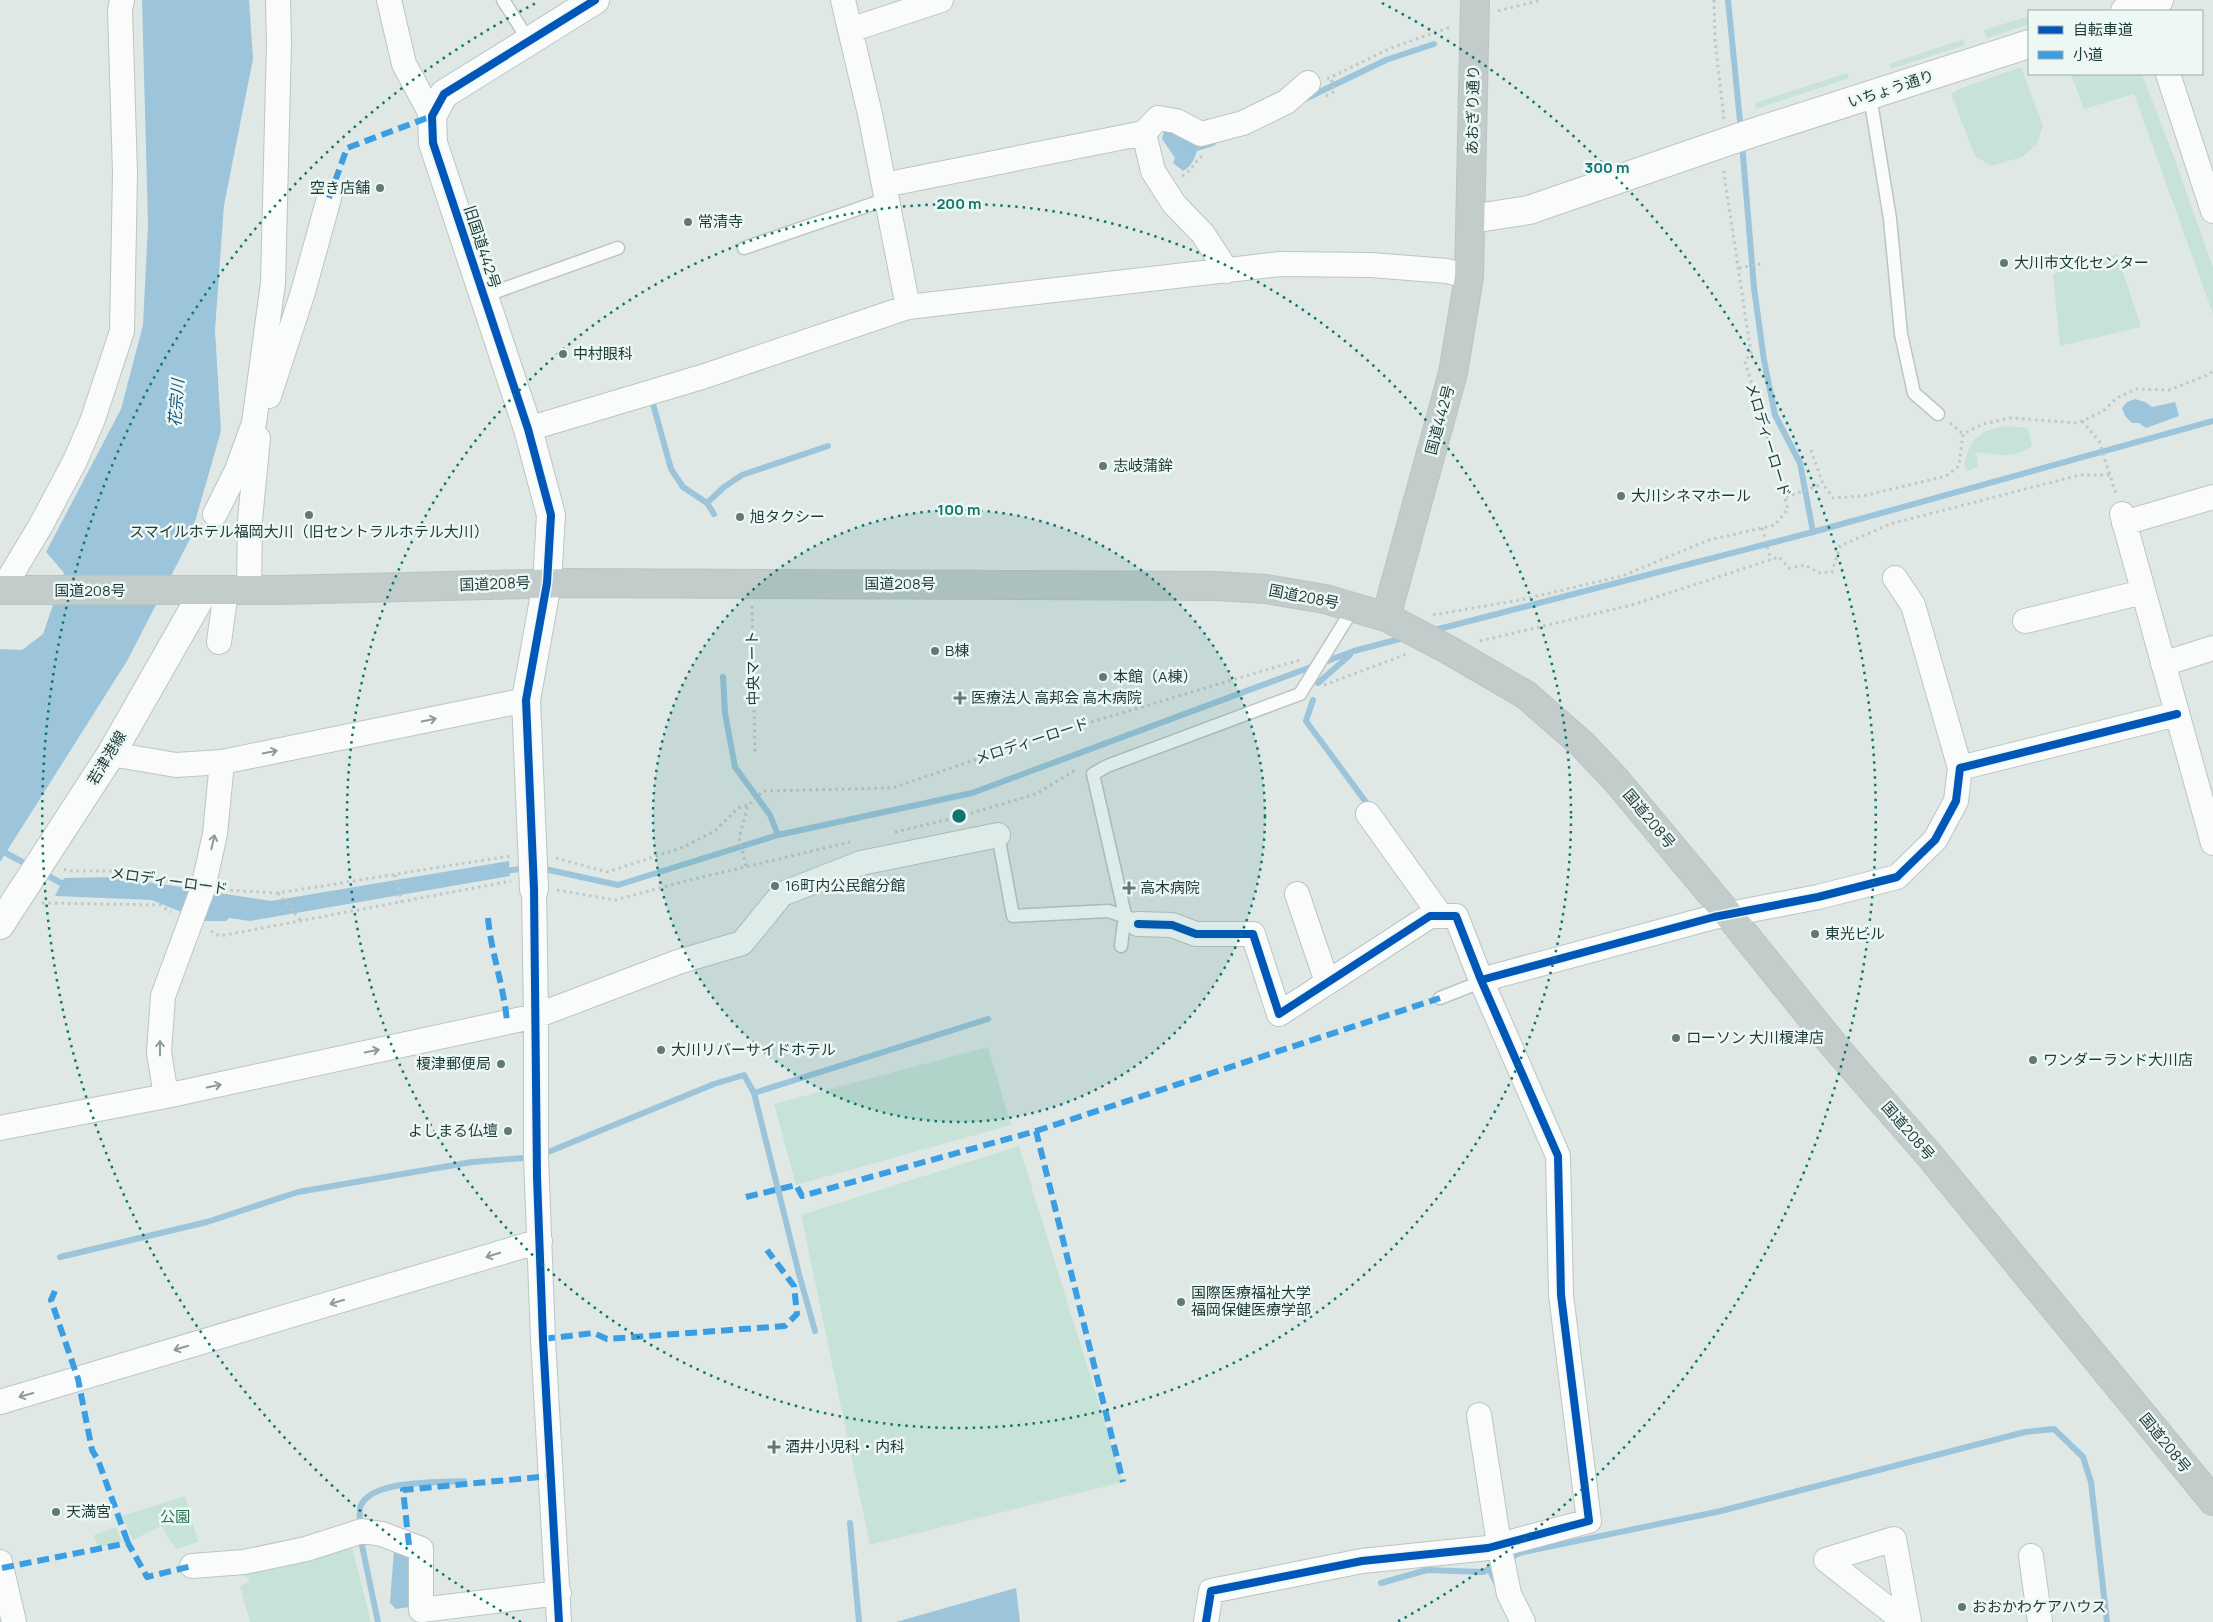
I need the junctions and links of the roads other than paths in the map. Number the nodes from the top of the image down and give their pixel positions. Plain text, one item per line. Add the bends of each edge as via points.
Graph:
1 (122, 0) edge
2 (278, 0) edge
3 (389, 0) edge
4 (503, 0) edge
5 (595, 0) edge
6 (844, 0) edge
7 (941, 0) edge
8 (1482, 7) edge
9 (850, 30) junction
10 (529, 41) junction
11 (2028, 44) edge
12 (2168, 75) edge
13 (1319, 80) road end
14 (1870, 96) junction
15 (432, 116) junction
16 (1144, 133) junction
17 (885, 192) junction
18 (329, 198) dead end
19 (2213, 211) edge
20 (1471, 219) junction
21 (618, 248) dead end
22 (744, 248) dead end
23 (1227, 271) junction
24 (1469, 277) junction
25 (484, 296) junction
26 (908, 307) junction
27 (1938, 414) dead end
28 (528, 430) junction
29 (256, 432) junction
30 (2213, 497) edge
31 (215, 514) dead end
32 (1895, 578) dead end
33 (547, 583) junction
34 (4, 591) edge
35 (227, 591) junction
36 (2143, 592) junction
37 (1354, 608) junction
38 (1391, 620) junction
39 (2026, 621) dead end
40 (219, 642) dead end
41 (2213, 648) edge
42 (2163, 664) junction
43 (526, 700) junction
44 (2177, 714) junction
45 (111, 754) junction
46 (222, 762) junction
47 (1960, 768) junction
48 (1368, 814) dead end
49 (998, 836) joint
50 (2213, 843) edge
51 (533, 866) joint
52 (1297, 894) dead end
53 (1728, 914) junction
54 (1441, 916) junction
55 (1132, 919) junction
56 (2, 923) edge
57 (1121, 946) dead end
58 (1327, 982) junction
59 (1480, 982) junction
60 (1440, 998) dead end
61 (536, 1016) junction
62 (166, 1096) junction
63 (0, 1128) edge
64 (540, 1241) junction
65 (0, 1402) edge
66 (1479, 1415) dead end
67 (2213, 1501) edge
68 (1499, 1544) junction
69 (2031, 1556) dead end
70 (0, 1562) edge
71 (192, 1566) dead end
72 (559, 1593) junction
73 (14, 1622) edge
74 (560, 1622) edge
75 (1206, 1622) edge
76 (1523, 1622) edge
77 (1904, 1622) edge
78 (1909, 1622) edge
79 (2040, 1622) edge

1 - 34 street via 125,173 122,331 93,419 75,461
2 - 29 street via 273,283
3 - 15 street via 404,64
4 - 10 lane
5 - 10 street
6 - 9 street
7 - 9 street
8 - 20 highway, あおぎり通り
9 - 17 street
10 - 15 street via 444,94
11 - 14 street, いちょう通り
12 - 19 street
13 - 16 street via 1286,102 1243,123 1201,134 1176,121 1158,118
14 - 20 street, いちょう通り via 1736,134 1529,210
14 - 27 lane via 1890,219 1902,334 1912,384 1914,393
15 - 25 street, 旧国道442号 via 433,142
16 - 17 street
16 - 23 street via 1153,171 1174,204 1202,234
17 - 22 lane
17 - 26 street
18 - 29 street via 303,292
20 - 24 highway, 国道442号
21 - 25 lane
23 - 24 street via 1280,264 1371,265 1447,271
23 - 26 street
24 - 38 highway, 国道442号 via 1453,372
25 - 28 street, 旧国道442号
26 - 28 street via 706,376
28 - 33 street, 旧国道442号 via 551,515
29 - 31 street
29 - 35 street via 250,529
30 - 36 street via 2123,518
32 - 47 street via 1912,605
33 - 35 highway, 国道208号
33 - 37 highway, 国道208号 via 1217,586 1266,589 1326,599
33 - 43 street, 旧国道442号
34 - 35 highway, 国道208号
35 - 40 street
35 - 45 street, 若津港線
36 - 39 street
36 - 42 street
37 - 38 highway, 国道208号
37 - 55 lane via 1300,694 1106,766 1093,774
38 - 53 highway, 国道208号 via 1460,646 1526,695 1581,743 1616,780
41 - 42 street
42 - 44 street
46 -> 43 street
43 - 51 street, 旧国道442号
44 - 47 street
44 - 50 street
45 - 46 street via 176,765
45 - 56 street, 若津港線 via 53,862
62 -> 46 street via 159,1052 163,996 202,889 215,834
47 - 53 street via 1956,801 1935,840 1897,877 1818,897
48 - 54 street
49 - 55 lane via 1013,916 1108,911
49 - 61 street via 861,863 782,894 742,943 678,962
51 - 61 street
52 - 58 street
53 - 59 street
53 - 67 highway, 国道208号
54 - 58 street via 1430,916
54 - 59 street via 1456,916
55 - 57 lane
55 - 58 street via 1172,925 1196,934 1253,934 1278,1014
59 - 60 lane
59 - 68 street via 1558,1156 1561,1295 1589,1520
62 -> 61 street
61 - 64 street via 536,1157
62 - 63 street
64 -> 65 street
64 - 72 street via 550,1476
66 - 68 street
68 - 75 street via 1488,1548 1362,1561 1211,1591
68 - 76 street via 1509,1594
69 - 79 street
70 - 73 street
71 - 72 street via 244,1562 288,1553 362,1531 382,1534 421,1549 421,1610
72 - 74 street
77 - 78 street via 1826,1560 1894,1539

